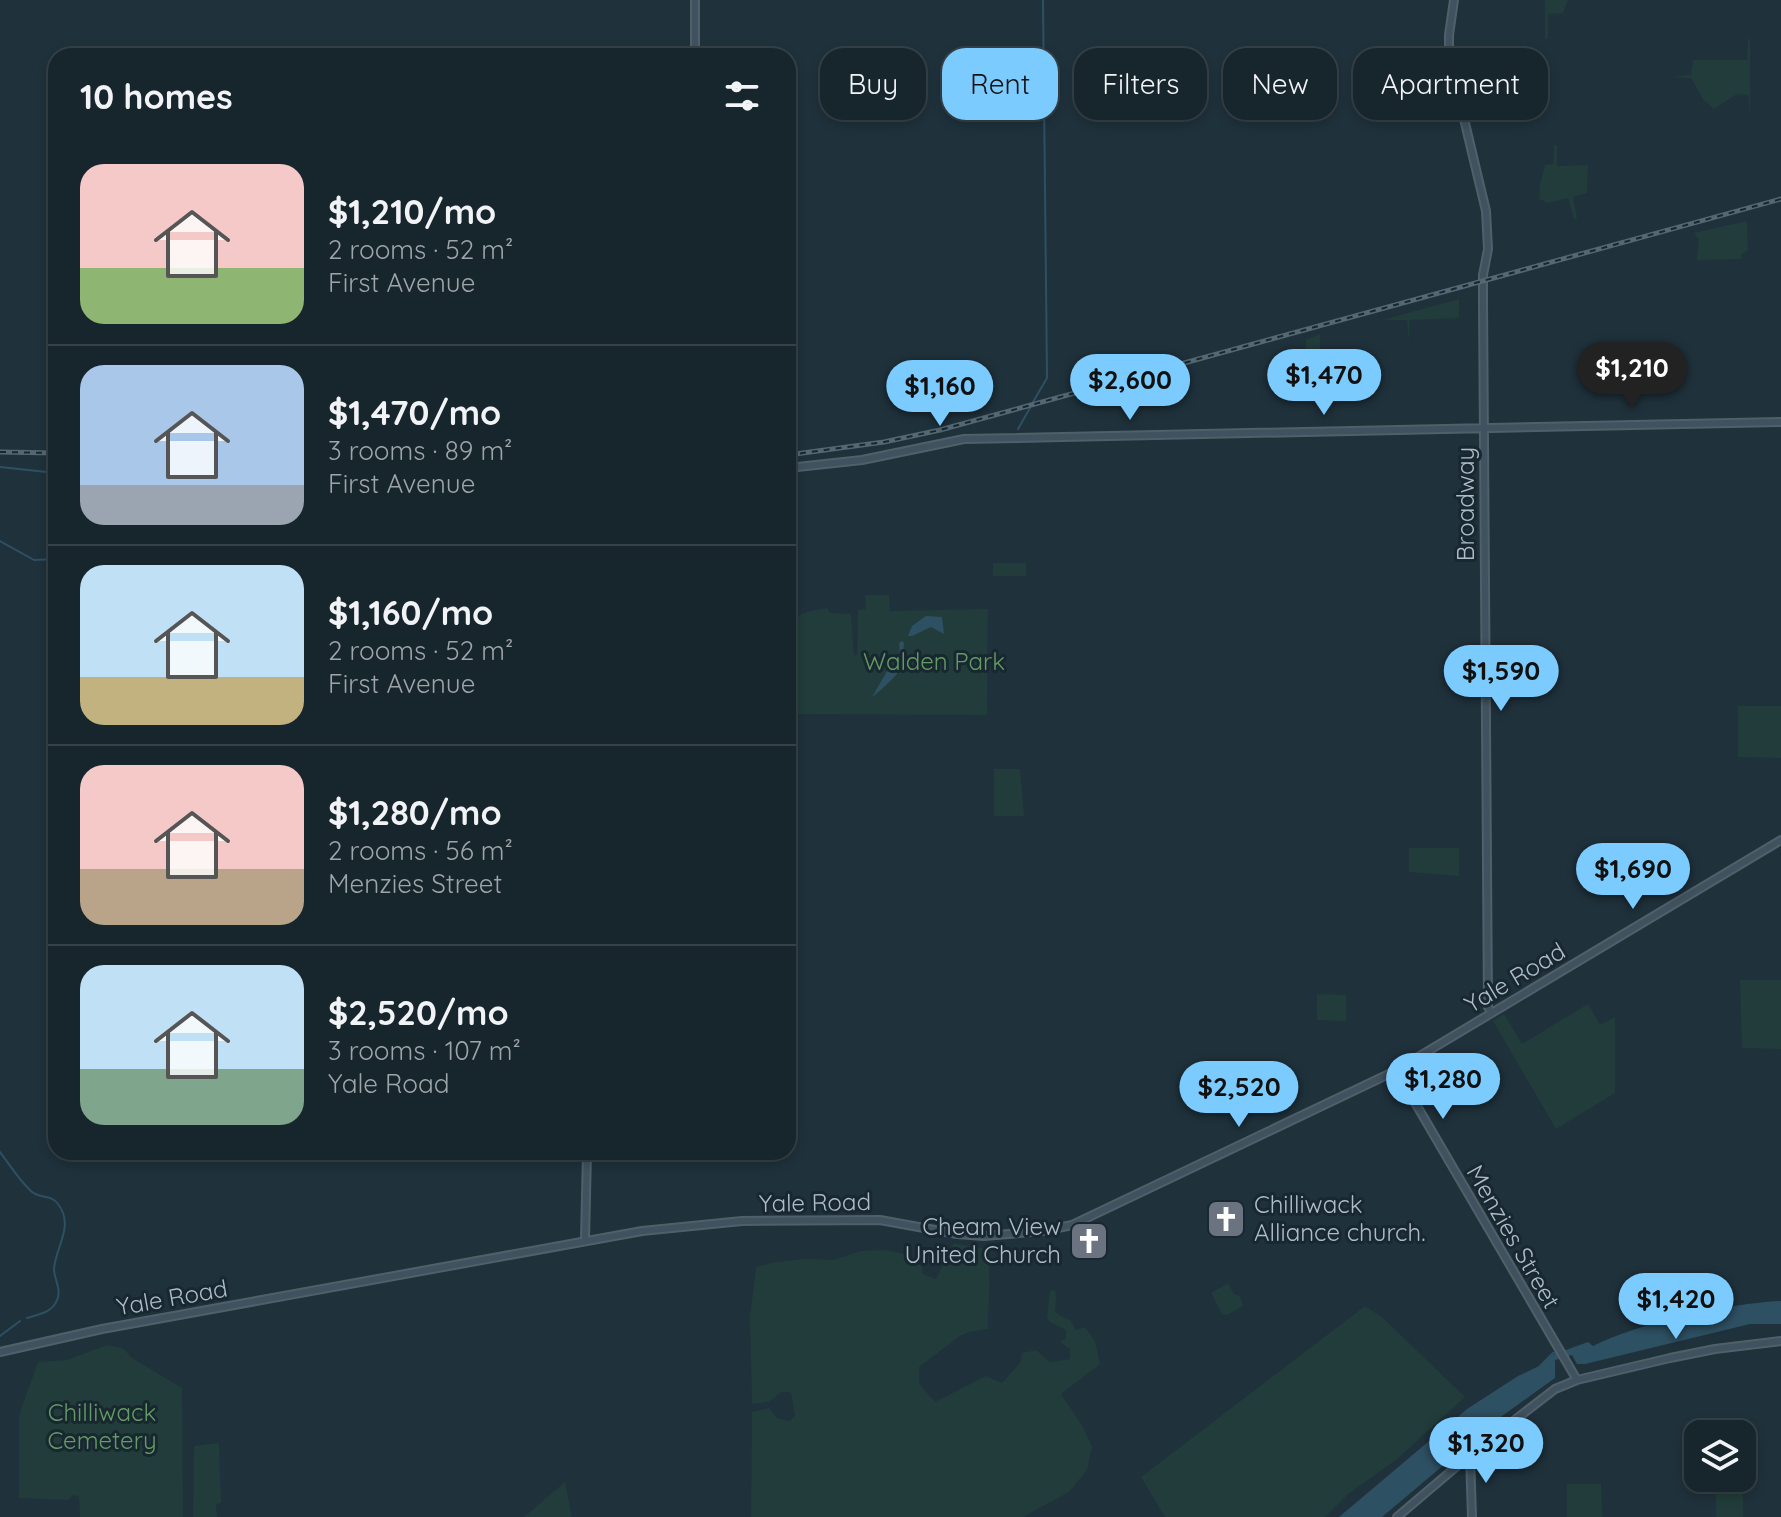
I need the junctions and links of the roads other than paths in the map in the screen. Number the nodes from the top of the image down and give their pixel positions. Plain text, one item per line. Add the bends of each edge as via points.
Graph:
1 (695, 0) edge
2 (1454, 0) edge
3 (695, 48) edge
4 (1781, 422) edge
5 (1484, 429) junction
6 (796, 467) edge
7 (1781, 840) edge
8 (1488, 1000) junction
9 (1500, 1007) junction
10 (1491, 1012) junction
11 (1396, 1070) junction
12 (587, 1160) edge
13 (585, 1240) junction
14 (1781, 1341) edge
15 (0, 1352) edge
16 (1575, 1377) junction
17 (1470, 1455) junction
18 (1397, 1517) edge
19 (1472, 1517) edge

1 - 3 street
2 - 5 street, Broadway via 1449,56 1488,234 1483,282
4 - 5 street
5 - 6 street via 964,439
5 - 8 street, Broadway
7 - 9 street, Yale Road
8 - 9 street
8 - 10 street, Broadway
9 - 10 street, Yale Road
10 - 11 street, Yale Road
11 - 13 street, Yale Road via 1084,1221 1053,1230 975,1236 880,1220 756,1221
11 - 16 street, Menzies Street
12 - 13 street
13 - 15 street, Yale Road
14 - 16 street
16 - 17 street
17 - 18 street
17 - 19 street

